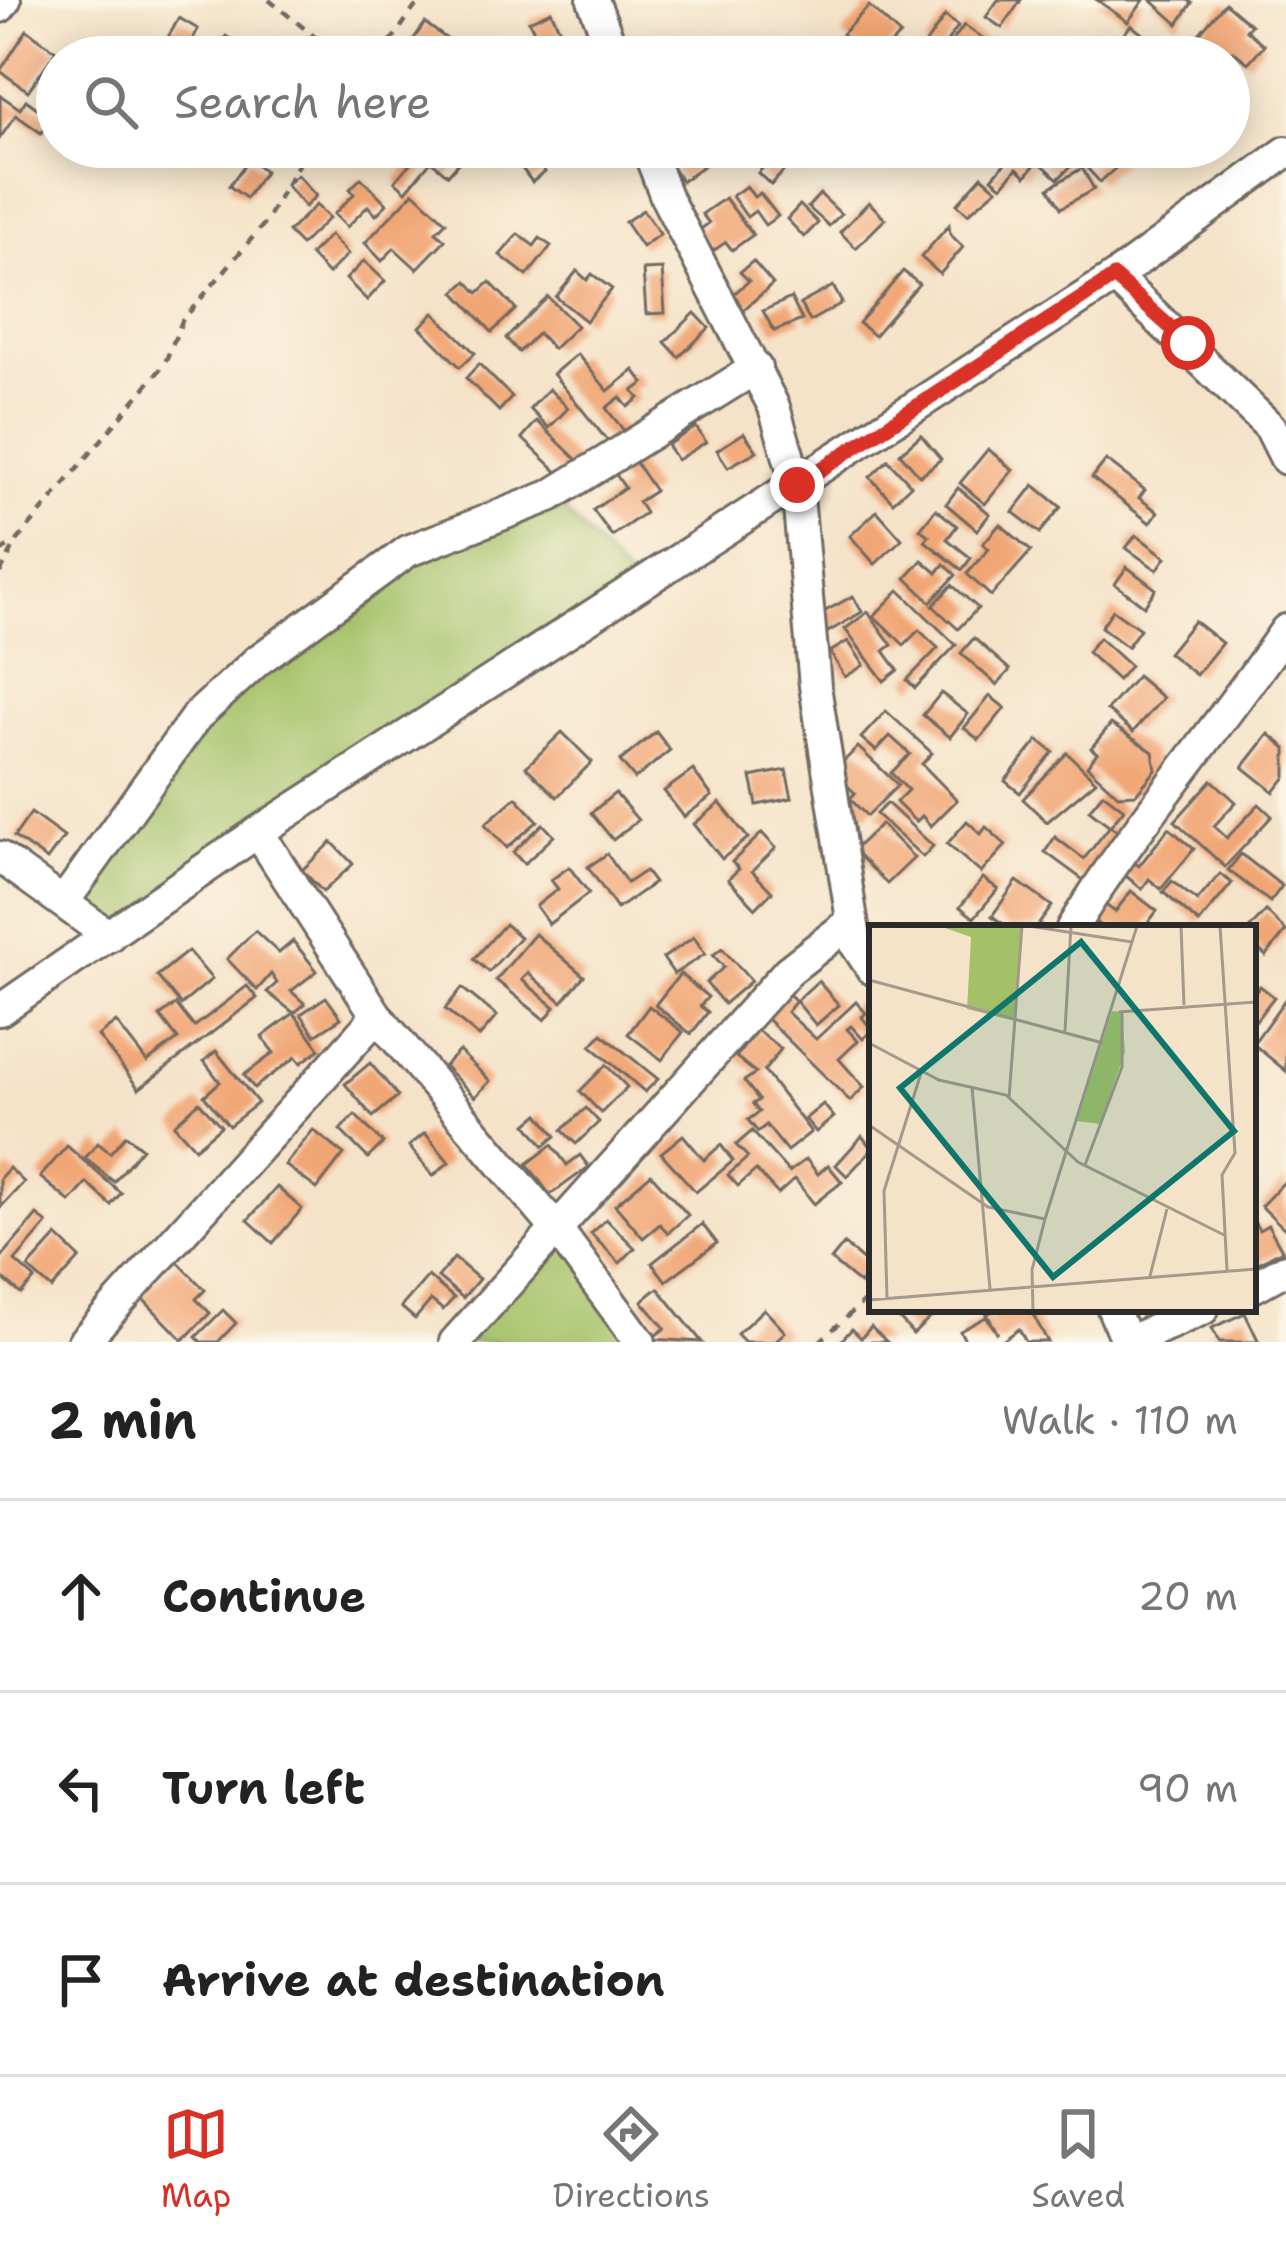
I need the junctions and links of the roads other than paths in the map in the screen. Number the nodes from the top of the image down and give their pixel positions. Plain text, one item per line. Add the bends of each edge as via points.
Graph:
1 (593, 0) edge
2 (607, 36) edge
3 (1286, 152) edge
4 (655, 168) edge
5 (1114, 277) junction
6 (756, 368) junction
7 (1286, 459) edge
8 (797, 485) junction
9 (1286, 630) edge
10 (258, 832) junction
11 (0, 857) edge
12 (65, 900) junction
13 (852, 920) junction
14 (1074, 925) edge
15 (109, 936) junction
16 (869, 964) edge
17 (0, 1010) edge
18 (377, 1016) junction
19 (559, 1232) junction
20 (1286, 1269) edge
21 (1256, 1285) edge
22 (1114, 1312) edge
23 (1196, 1312) edge
24 (82, 1342) edge
25 (455, 1342) edge
26 (640, 1342) edge
27 (1128, 1342) edge

1 - 2 street
3 - 5 street
4 - 6 street
5 - 7 street via 1270,427
5 - 8 street
6 - 8 street
6 - 12 street via 550,496 408,551 256,661 196,717
8 - 10 street
8 - 13 street via 815,686
9 - 14 street
10 - 15 street
10 - 18 street
11 - 12 street
12 - 15 street
13 - 16 street
13 - 19 street via 788,971
15 - 17 street
18 - 19 street
18 - 24 street
19 - 25 street
19 - 26 street
20 - 21 street
22 - 27 street
23 - 27 street

